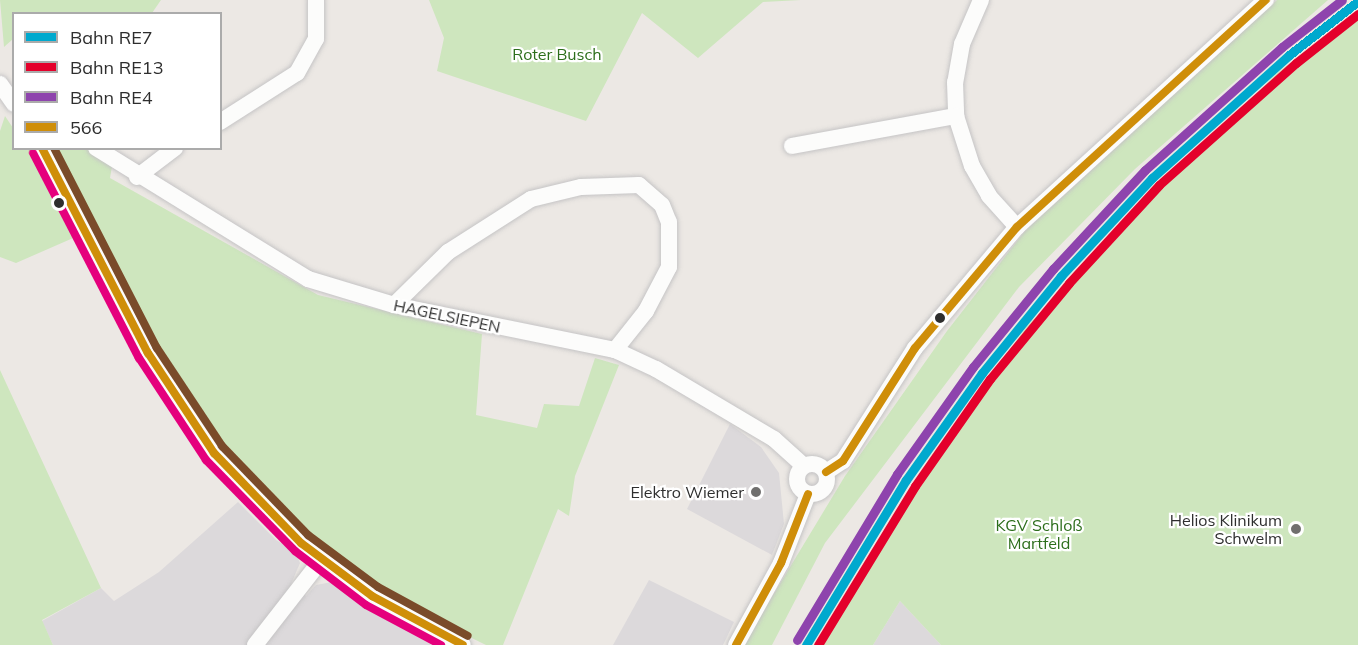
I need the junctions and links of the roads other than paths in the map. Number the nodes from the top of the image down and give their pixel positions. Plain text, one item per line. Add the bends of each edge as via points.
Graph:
1 (316, 0) edge
2 (981, 0) edge
3 (1266, 0) edge
4 (0, 84) edge
5 (12, 101) edge
6 (957, 116) junction
7 (222, 121) edge
8 (792, 146) dead end
9 (43, 150) edge
10 (99, 150) edge
11 (172, 150) edge
12 (137, 177) junction
13 (1017, 227) junction
14 (394, 305) junction
15 (615, 351) junction
16 (804, 466) junction
17 (826, 472) junction
18 (808, 494) junction
19 (322, 559) junction
20 (255, 645) edge
21 (463, 645) edge
22 (736, 645) edge

1 - 7 street via 316,39 297,73
2 - 6 street via 962,44 955,82
3 - 13 street
4 - 5 street
6 - 8 street
6 - 13 street via 972,166 989,195
9 - 19 street via 180,407 243,487
10 - 12 street, HAGELSIEPEN
11 - 12 street
12 - 14 street, HAGELSIEPEN via 308,279
13 - 17 street via 915,348 843,462
14 - 15 street, HAGELSIEPEN
14 - 15 street via 448,252 531,199 581,187 639,185 662,205 669,222 669,267 648,308
15 - 16 street, HAGELSIEPEN via 656,369 774,439
16 - 17 street via 816,464
16 - 18 street via 797,482
17 - 18 street via 822,492
18 - 22 street via 781,563
19 - 20 street
19 - 21 street via 395,610

